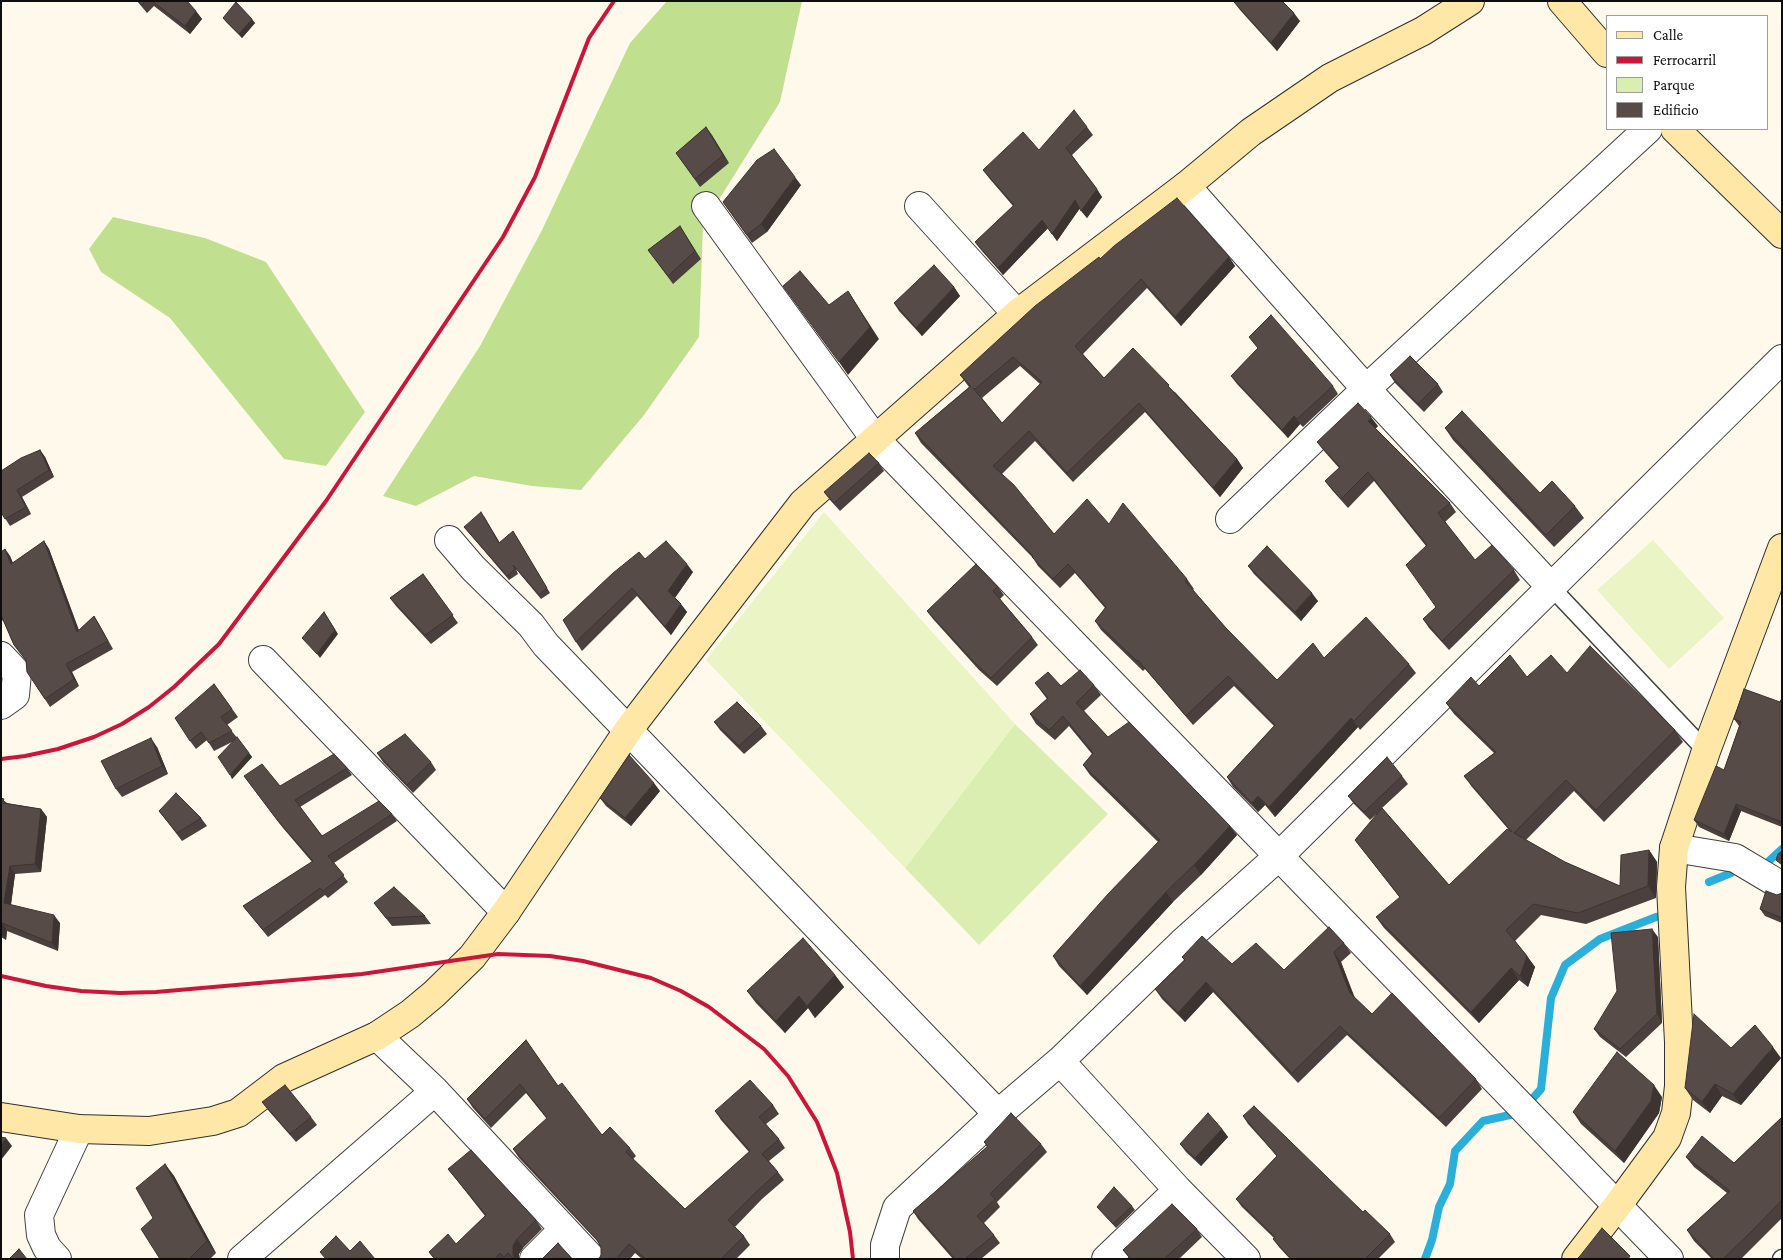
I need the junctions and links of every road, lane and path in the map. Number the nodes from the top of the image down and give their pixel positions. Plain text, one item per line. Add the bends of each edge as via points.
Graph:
1 (1470, 1) edge
2 (1562, 1) edge
3 (1606, 52) edge
4 (1647, 130) edge
5 (1676, 130) edge
6 (1186, 186) junction
7 (706, 206) dead end
8 (919, 206) dead end
9 (1782, 234) edge
10 (1017, 314) junction
11 (1782, 359) edge
12 (1366, 389) junction
13 (875, 439) junction
14 (1230, 519) dead end
15 (448, 540) dead end
16 (1782, 548) edge
17 (1552, 587) junction
18 (1, 656) edge
19 (263, 660) dead end
20 (1, 705) edge
21 (629, 729) junction
22 (1706, 751) junction
23 (1674, 848) junction
24 (1279, 856) junction
25 (1782, 886) edge
26 (506, 912) junction
27 (377, 1036) junction
28 (1060, 1061) junction
29 (435, 1092) junction
30 (998, 1114) junction
31 (1, 1117) edge
32 (79, 1129) junction
33 (1178, 1190) junction
34 (1617, 1206) junction
35 (564, 1230) junction
36 (57, 1259) edge
37 (242, 1259) edge
38 (534, 1259) edge
39 (592, 1259) edge
40 (885, 1259) edge
41 (1106, 1259) edge
42 (1246, 1259) edge
43 (1576, 1259) edge
44 (1669, 1259) edge

1 - 6 street via 1423,32 1330,78 1251,132
2 - 3 street
4 - 12 street
5 - 9 street
6 - 10 street
6 - 12 street
7 - 13 street
8 - 10 street
10 - 13 street
11 - 17 street
12 - 14 street
12 - 17 street
13 - 21 street via 803,503
13 - 24 street
15 - 21 street
16 - 22 street
17 - 22 lane
17 - 24 street
18 - 20 street via 17,673 15,695
19 - 26 street
21 - 26 street
21 - 30 street
22 - 23 street
23 - 25 street via 1735,858
23 - 34 street via 1671,887 1679,1042 1676,1113 1667,1138
24 - 28 street via 1182,943
24 - 34 street
26 - 27 street via 452,978 410,1014
27 - 29 street
27 - 32 street via 284,1078 238,1113 212,1121 149,1131
28 - 30 street
28 - 33 street
29 - 35 street
29 - 37 street
30 - 40 street via 897,1208 884,1245
31 - 32 street
32 - 36 street via 39,1215 41,1235
33 - 41 street
33 - 42 street
34 - 43 street
34 - 44 street
35 - 38 street
35 - 39 street

